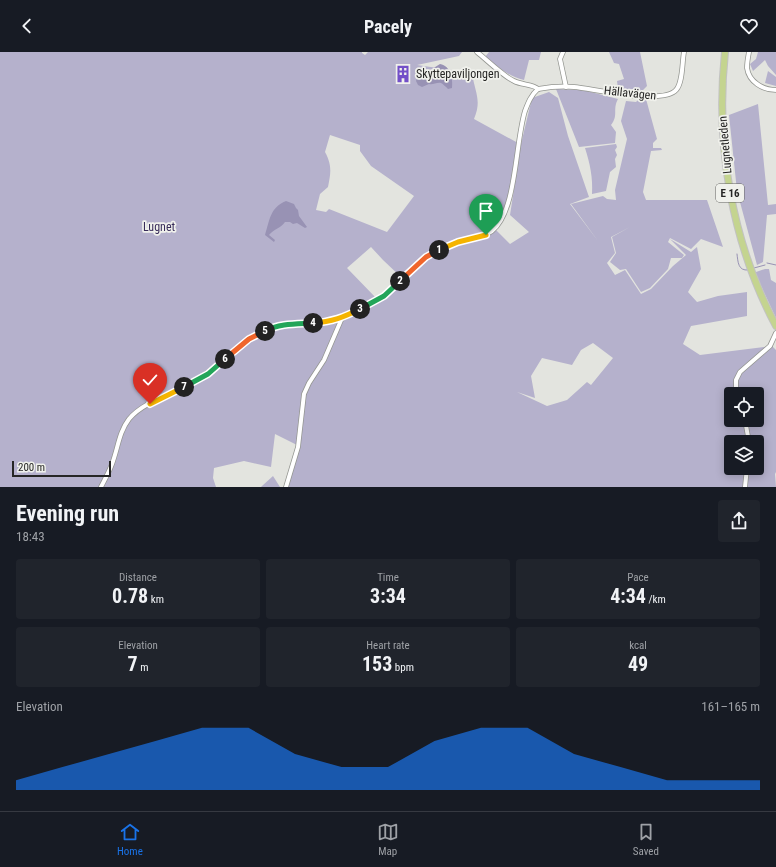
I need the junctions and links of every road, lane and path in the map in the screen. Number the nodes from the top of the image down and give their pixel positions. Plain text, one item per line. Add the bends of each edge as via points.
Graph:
1 (476, 52) edge
2 (563, 52) edge
3 (684, 52) edge
4 (725, 52) edge
5 (749, 52) edge
6 (566, 87) junction
7 (538, 89) junction
8 (776, 90) edge
9 (342, 318) junction
10 (776, 326) edge
11 (776, 333) edge
12 (736, 387) edge
13 (746, 475) edge
14 (101, 487) edge
15 (286, 487) edge
16 (745, 487) edge

1 - 7 street via 510,79
2 - 6 street via 560,60
3 - 6 street, Hällavägen via 679,86 669,95 636,96 590,88
4 - 10 highway, Lugnetleden / E 16 via 722,120 730,192 744,248
5 - 8 street via 747,68 751,78 762,88
6 - 7 street, Hällavägen
7 - 9 street via 528,105 521,125 509,202 498,225 486,235 446,247 426,257 384,296
9 - 14 street via 271,328 249,339 208,374 139,410 121,433
9 - 15 street via 324,360 304,394 298,447
11 - 12 street via 770,346 740,372
13 - 16 street

